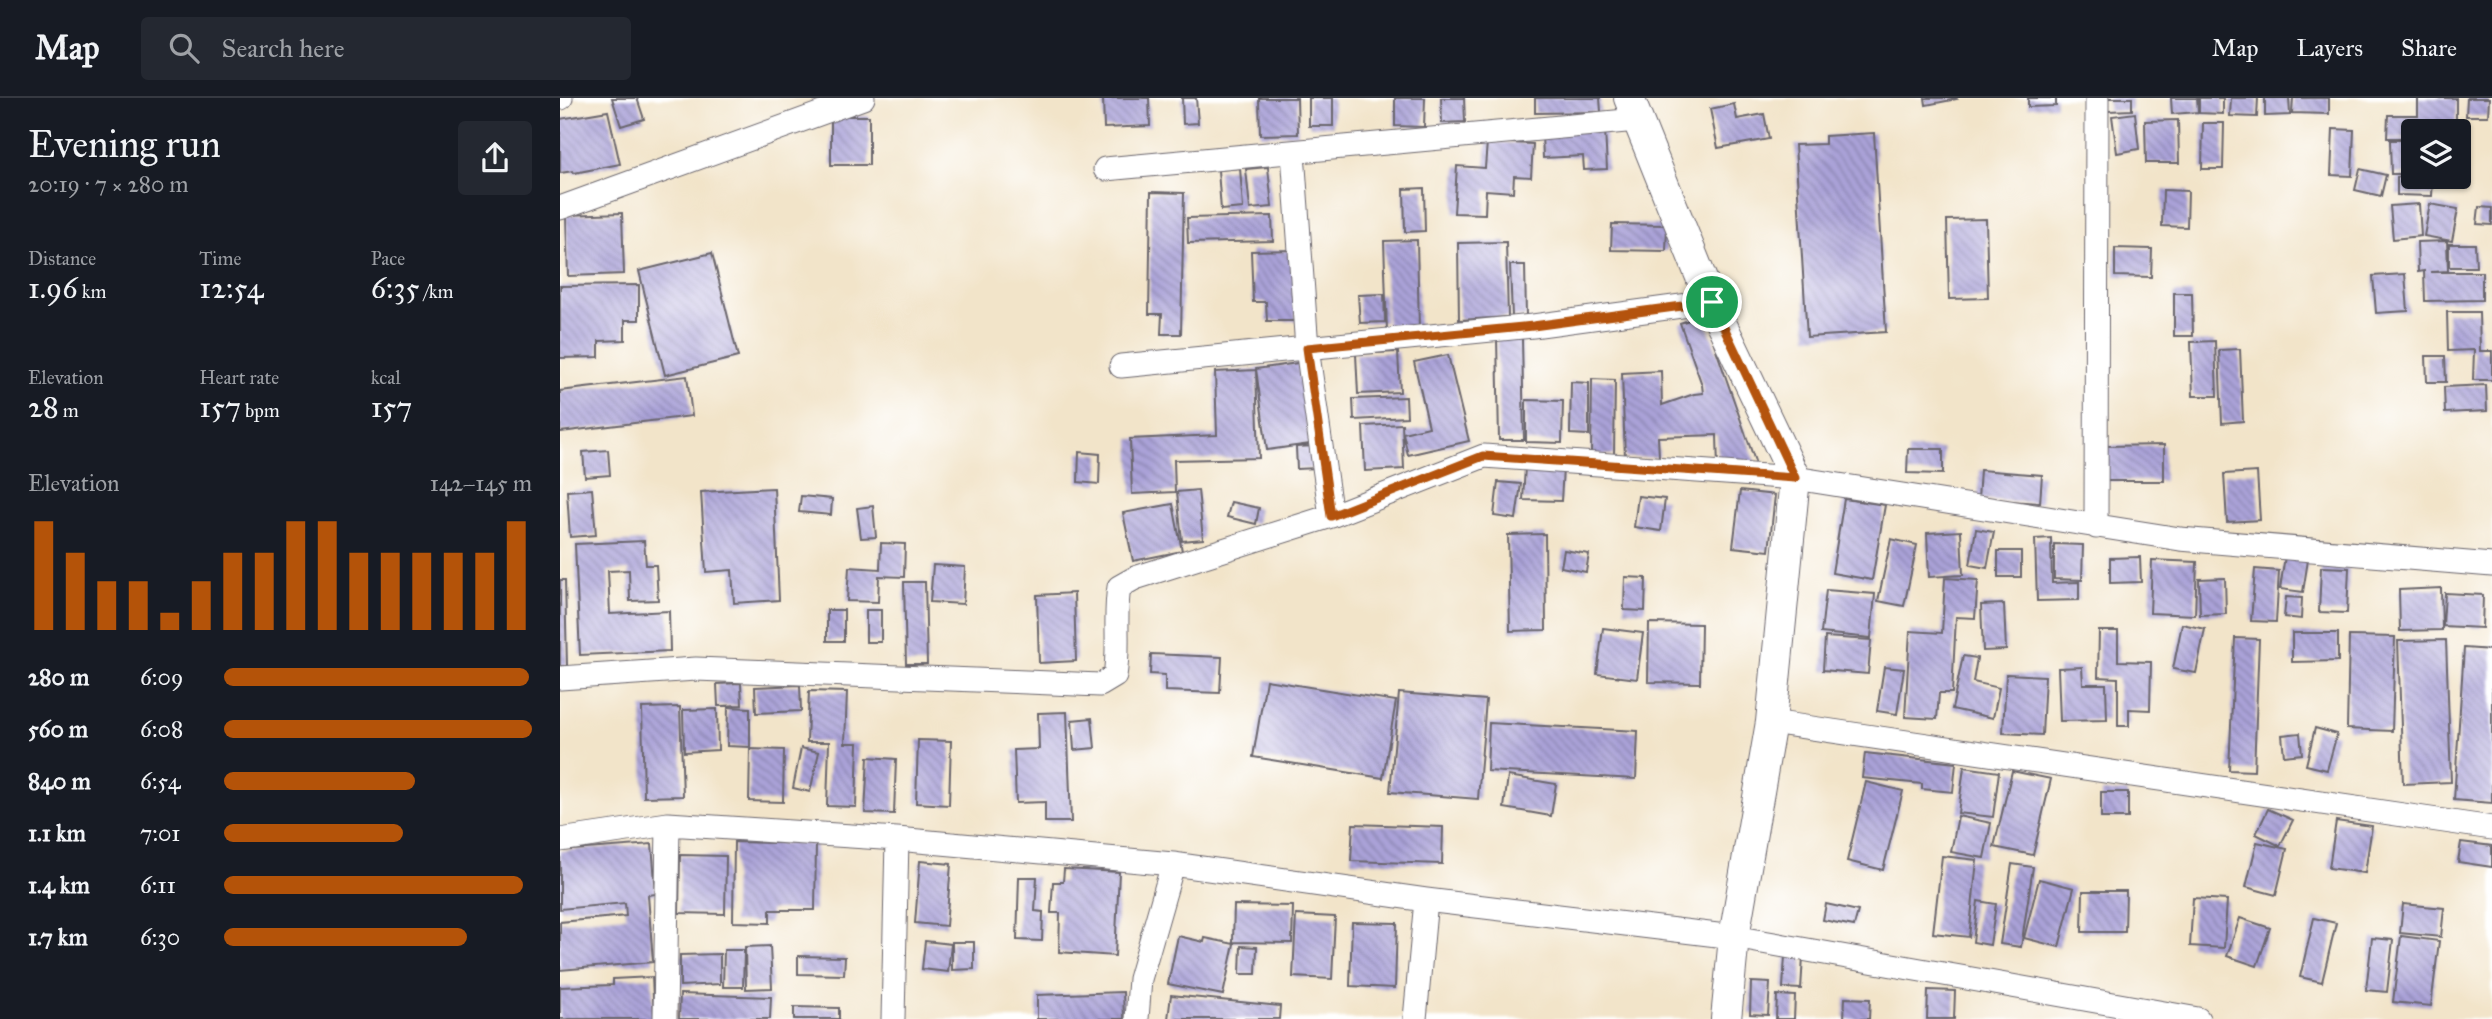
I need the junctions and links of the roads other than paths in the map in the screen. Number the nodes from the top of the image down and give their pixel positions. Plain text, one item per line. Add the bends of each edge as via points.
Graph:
1 (863, 98) edge
2 (2097, 98) edge
3 (1633, 109) edge
4 (1293, 153) junction
5 (1105, 169) dead end
6 (560, 208) edge
7 (1712, 302) junction
8 (1307, 348) junction
9 (1121, 366) dead end
10 (1795, 478) junction
11 (1331, 516) junction
12 (2096, 527) junction
13 (2492, 565) edge
14 (560, 678) edge
15 (1771, 722) junction
16 (668, 824) junction
17 (2492, 828) edge
18 (897, 839) junction
19 (560, 840) edge
20 (1173, 864) junction
21 (1426, 900) junction
22 (1734, 937) junction
23 (665, 1019) edge
24 (893, 1019) edge
25 (1137, 1019) edge
26 (1415, 1019) edge
27 (1726, 1019) edge
28 (2198, 1019) edge

1 - 6 street
2 - 12 street
3 - 4 street
3 - 7 street
4 - 5 street
4 - 8 street
7 - 8 street via 1533,326
7 - 10 street
8 - 9 street
8 - 11 street
10 - 11 street via 1483,456
10 - 12 street
10 - 15 street
11 - 14 street via 1119,587 1115,676 1100,685 696,670
12 - 13 street via 2180,540
15 - 17 street
15 - 22 street
16 - 18 street
16 - 19 street
16 - 23 street
18 - 20 street
18 - 24 street
20 - 21 street
20 - 25 street via 1139,979
21 - 22 street
21 - 26 street
22 - 27 street
22 - 28 street

